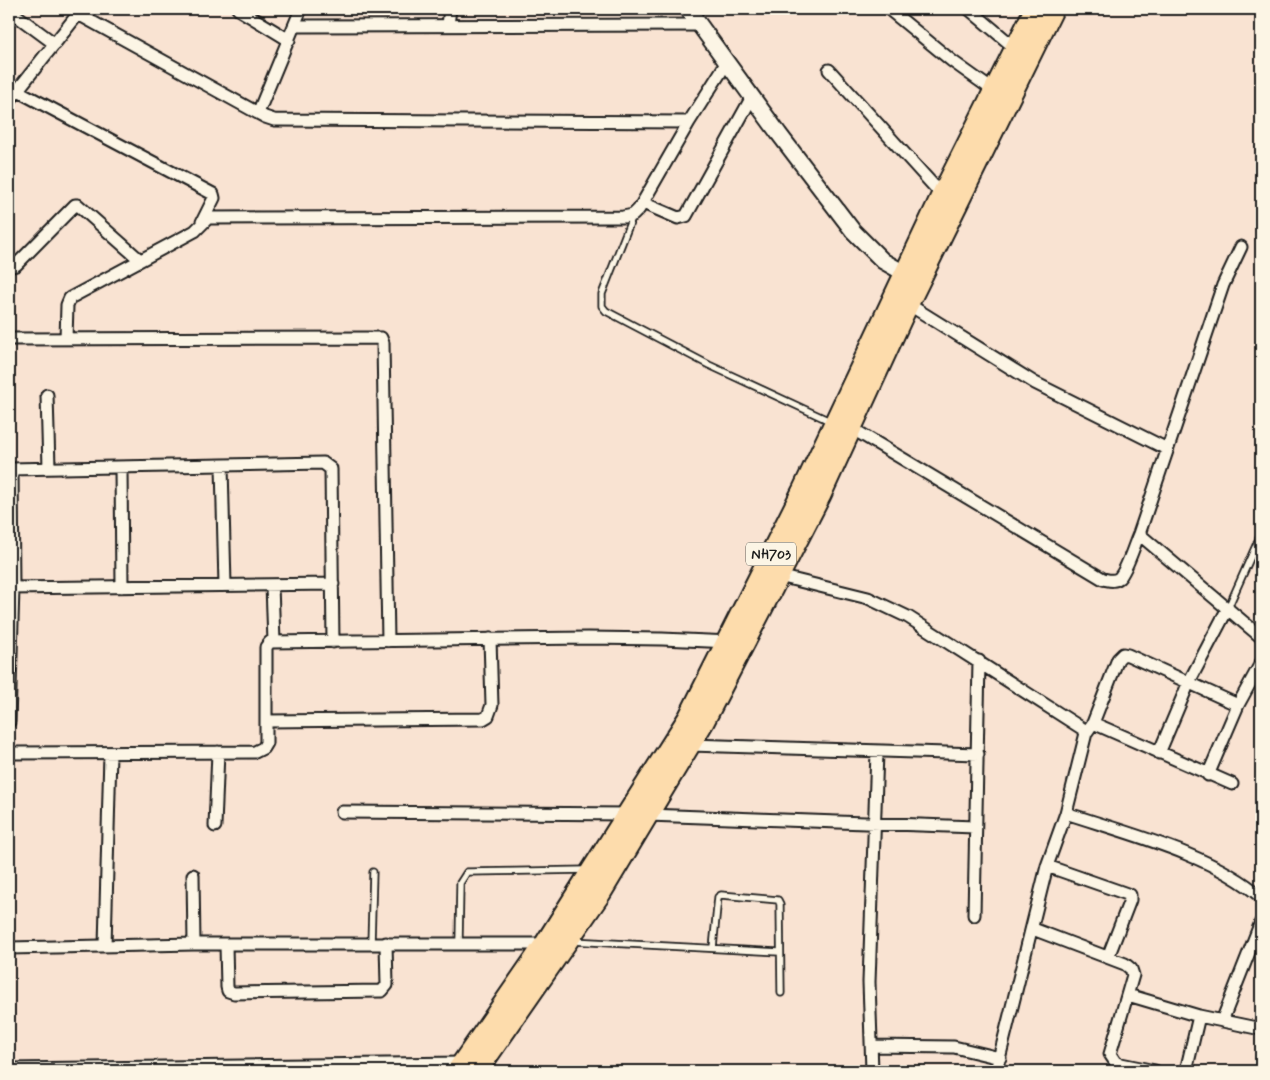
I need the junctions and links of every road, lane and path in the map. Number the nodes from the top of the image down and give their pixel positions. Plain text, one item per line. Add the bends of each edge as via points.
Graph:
1 (301, 9) edge
2 (450, 9) edge
3 (688, 9) edge
4 (969, 9) edge
5 (1035, 9) edge
6 (1054, 9) edge
7 (9, 10) edge
8 (245, 11) edge
9 (891, 11) dead end
10 (80, 12) edge
11 (701, 25) junction
12 (294, 26) junction
13 (448, 26) junction
14 (289, 40) junction
15 (55, 44) junction
16 (1015, 48) junction
17 (727, 62) junction
18 (829, 70) dead end
19 (18, 91) junction
20 (994, 91) junction
21 (752, 97) junction
22 (9, 101) edge
23 (258, 113) junction
24 (689, 122) junction
25 (942, 195) junction
26 (643, 203) junction
27 (633, 215) junction
28 (202, 222) junction
29 (1242, 247) dead end
30 (140, 260) junction
31 (9, 267) edge
32 (912, 278) junction
33 (908, 304) junction
34 (9, 339) edge
35 (66, 339) junction
36 (47, 395) dead end
37 (843, 426) junction
38 (1167, 449) junction
39 (222, 466) junction
40 (121, 467) junction
41 (49, 468) junction
42 (10, 469) edge
43 (1139, 534) junction
44 (1261, 534) edge
45 (780, 576) junction
46 (332, 584) junction
47 (225, 585) junction
48 (272, 585) junction
49 (122, 587) junction
50 (11, 588) edge
51 (1228, 608) junction
52 (1261, 637) edge
53 (490, 639) junction
54 (388, 641) junction
55 (274, 642) junction
56 (333, 642) junction
57 (735, 644) junction
58 (979, 661) junction
59 (1261, 663) edge
60 (1189, 682) junction
61 (1238, 704) junction
62 (266, 721) junction
63 (9, 722) edge
64 (1093, 723) junction
65 (1086, 733) junction
66 (690, 745) junction
67 (218, 752) junction
68 (877, 752) junction
69 (9, 753) edge
70 (110, 753) junction
71 (1159, 753) junction
72 (978, 754) junction
73 (1208, 775) junction
74 (1232, 784) dead end
75 (342, 812) dead end
76 (1066, 812) junction
77 (639, 815) junction
78 (873, 824) junction
79 (215, 826) dead end
80 (976, 827) junction
81 (1047, 866) junction
82 (593, 870) junction
83 (373, 872) dead end
84 (194, 875) dead end
85 (1261, 897) edge
86 (974, 915) dead end
87 (1261, 922) edge
88 (1033, 929) junction
89 (567, 941) junction
90 (459, 943) junction
91 (194, 944) junction
92 (371, 944) junction
93 (386, 944) junction
94 (545, 944) junction
95 (226, 945) junction
96 (105, 946) junction
97 (9, 948) edge
98 (713, 948) junction
99 (780, 952) junction
100 (1108, 958) junction
101 (781, 993) dead end
102 (1128, 995) junction
103 (1199, 1016) junction
104 (1222, 1021) junction
105 (1261, 1029) edge
106 (872, 1046) junction
107 (1000, 1058) junction
108 (9, 1069) edge
109 (188, 1069) edge
110 (466, 1069) edge
111 (80, 1070) edge
112 (872, 1071) edge
113 (996, 1071) edge
114 (1155, 1071) edge
115 (1186, 1071) edge

1 - 12 street
2 - 13 street
3 - 11 street
4 - 16 street
5 - 16 highway, NH703
6 - 32 highway, NH703
7 - 15 street
8 - 14 street
9 - 20 street
10 - 15 street
10 - 23 street
11 - 13 street
11 - 17 street
12 - 13 street
12 - 14 street
14 - 23 street
15 - 19 street
16 - 20 highway, NH703
17 - 21 street
17 - 24 street
18 - 25 street
19 - 22 street
19 - 28 street via 213,194
20 - 25 highway, NH703
21 - 26 street via 686,216 678,218
21 - 32 street via 853,231 883,261
23 - 24 street via 282,121
24 - 26 street
25 - 32 highway, NH703
26 - 27 street
27 - 28 street via 208,218
27 - 37 lane via 602,294 602,306 606,311 709,366
28 - 30 street via 195,230
29 - 38 street via 1222,284
30 - 31 street via 75,205 16,265
30 - 35 street via 68,301
32 - 33 highway, NH703
32 - 37 highway, NH703
33 - 37 highway, NH703
33 - 38 street via 1035,383
34 - 35 street
35 - 54 street via 381,338
36 - 41 street
37 - 43 street via 1103,580 1119,578
37 - 45 highway, NH703
37 - 57 highway, NH703
38 - 43 street
39 - 40 street
39 - 46 street via 328,465 331,469
39 - 47 street
40 - 41 street
40 - 49 street
41 - 42 street
42 - 50 street
43 - 51 street
44 - 51 lane
45 - 57 highway, NH703
45 - 58 street via 868,598 908,617
46 - 48 street
46 - 56 street
47 - 48 street
47 - 49 street
48 - 55 street
49 - 50 street
50 - 63 street
51 - 52 street
51 - 60 street
53 - 54 street
53 - 57 street
53 - 62 street via 492,704 488,716 483,719
54 - 56 street
55 - 56 street
55 - 62 street via 266,647
57 - 66 highway, NH703
57 - 77 highway, NH703 via 689,717
58 - 65 street
58 - 72 street
59 - 61 street
60 - 61 street
60 - 64 street via 1123,654 1118,659
60 - 71 street
61 - 73 street
62 - 67 street via 263,748 255,752
64 - 65 street
64 - 71 street
65 - 76 street
66 - 68 street
66 - 77 highway, NH703
67 - 70 street
67 - 79 street
68 - 72 street
68 - 78 street
69 - 70 street
70 - 96 street
71 - 73 street
72 - 80 street
73 - 74 street
75 - 77 street
76 - 81 street
76 - 85 street via 1172,849 1250,887
77 - 78 street
77 - 82 highway, NH703
77 - 89 highway, NH703 via 600,894
78 - 80 street
78 - 106 street via 869,982
80 - 86 street
81 - 88 street
81 - 100 street via 1130,895
82 - 90 lane via 467,872 460,883
82 - 94 highway, NH703
83 - 92 lane
84 - 91 street
87 - 104 street
88 - 100 street
88 - 107 street
89 - 98 lane
89 - 110 highway, NH703
90 - 93 street
90 - 94 street
91 - 95 street
91 - 96 street
92 - 93 street
92 - 95 street
93 - 95 street via 387,985 382,991 234,993 228,991 227,986
94 - 110 highway, NH703
96 - 97 street
98 - 99 lane
98 - 99 lane via 716,900 721,895 778,900
99 - 101 lane
100 - 102 street via 1131,969 1133,975
102 - 103 street
102 - 114 street via 1110,1054 1116,1063
103 - 104 street
103 - 115 street
104 - 105 street
106 - 107 street via 954,1047
106 - 112 street
107 - 113 street
108 - 111 street
109 - 110 street
109 - 111 street

